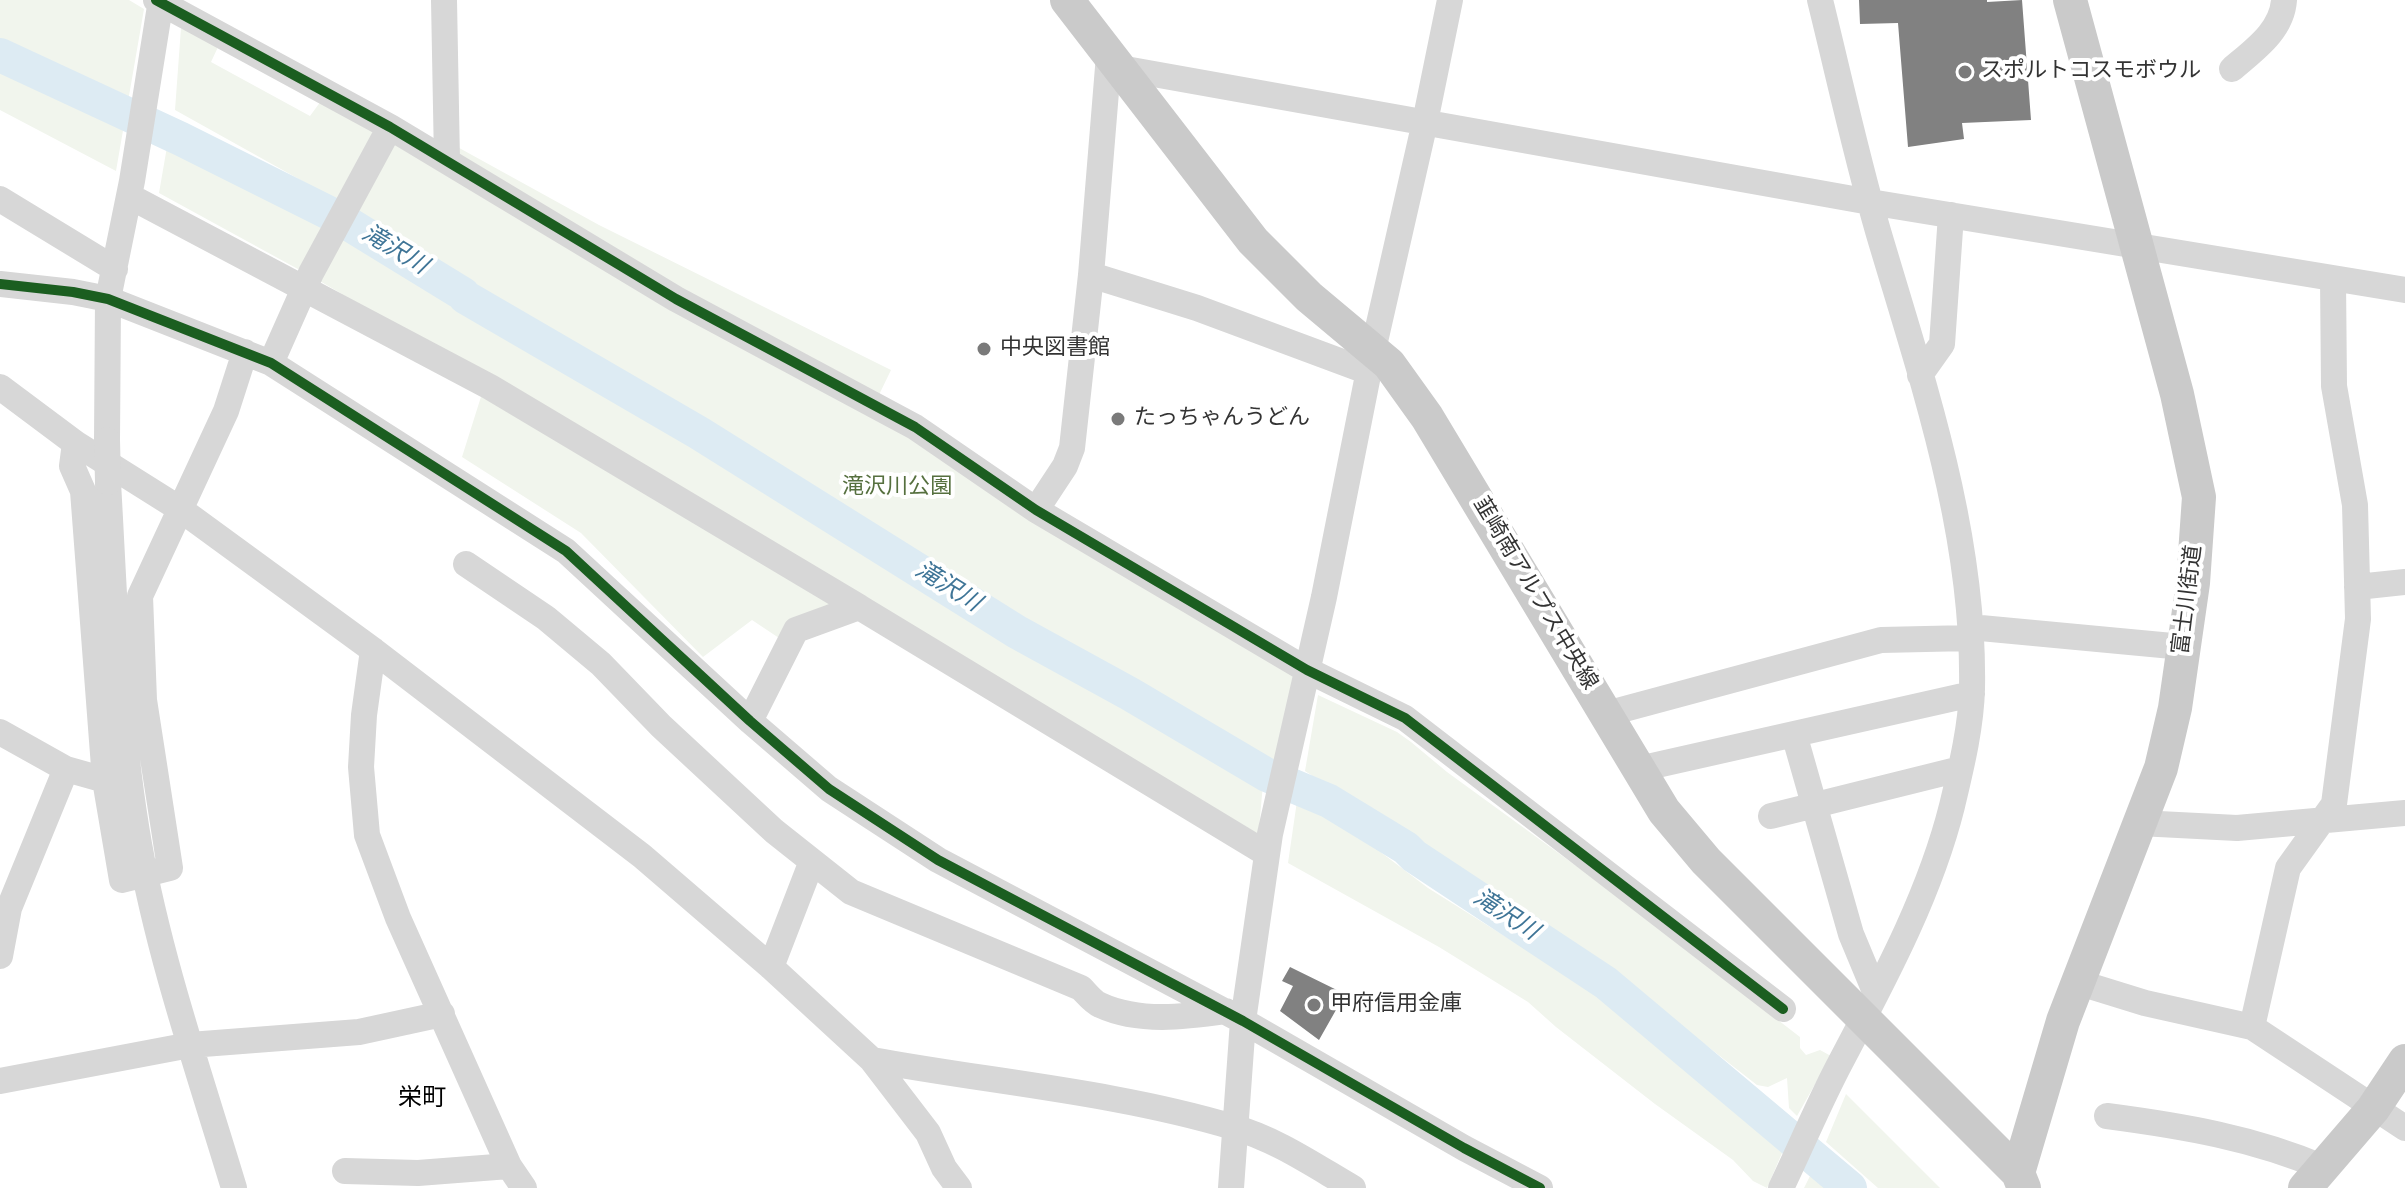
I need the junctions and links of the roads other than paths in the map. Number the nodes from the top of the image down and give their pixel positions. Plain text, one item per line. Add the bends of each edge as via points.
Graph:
1 (444, 0) edge
2 (1067, 0) edge
3 (1450, 0) edge
4 (1820, 0) edge
5 (2070, 0) edge
6 (2284, 0) edge
7 (160, 5) edge
8 (1114, 61) junction
9 (2232, 69) dead end
10 (1425, 122) junction
11 (383, 138) junction
12 (447, 161) junction
13 (130, 188) junction
14 (0, 199) edge
15 (1870, 202) junction
16 (1951, 215) junction
17 (2137, 248) junction
18 (115, 269) junction
19 (1091, 275) junction
20 (2333, 279) junction
21 (308, 282) junction
22 (0, 284) edge
23 (2405, 290) edge
24 (108, 299) junction
25 (245, 352) junction
26 (1371, 361) junction
27 (271, 363) junction
28 (1920, 375) junction
29 (0, 387) edge
30 (75, 443) junction
31 (180, 509) junction
32 (1036, 510) junction
33 (466, 564) dead end
34 (2405, 582) edge
35 (2357, 587) junction
36 (859, 607) junction
37 (1970, 633) junction
38 (2183, 647) junction
39 (373, 650) junction
40 (1307, 670) junction
41 (1972, 694) junction
42 (1606, 714) junction
43 (750, 721) junction
44 (0, 732) edge
45 (1794, 734) junction
46 (66, 769) junction
47 (1639, 769) junction
48 (1960, 769) junction
49 (105, 780) junction
50 (1814, 806) junction
51 (2405, 813) edge
52 (1771, 816) dead end
53 (2321, 822) junction
54 (2139, 823) junction
55 (1269, 844) junction
56 (812, 861) junction
57 (146, 875) junction
58 (0, 956) edge
59 (771, 967) junction
60 (2077, 982) junction
61 (1870, 1007) junction
62 (1783, 1009) dead end
63 (442, 1014) junction
64 (1235, 1016) junction
65 (2252, 1027) junction
66 (190, 1045) junction
67 (872, 1060) junction
68 (2405, 1061) edge
69 (0, 1081) edge
70 (2373, 1109) junction
71 (2107, 1116) dead end
72 (1236, 1127) junction
73 (2405, 1128) edge
74 (345, 1171) dead end
75 (516, 1177) edge
76 (2315, 1178) edge
77 (2021, 1180) edge
78 (234, 1188) edge
79 (959, 1188) edge
80 (1231, 1188) edge
81 (1353, 1188) edge
82 (1540, 1188) edge
83 (1781, 1188) edge

1 - 12 street
2 - 8 main road, 韮崎南アルプス中央線
3 - 10 street
4 - 15 street
5 - 17 main road, 富士川街道
6 - 9 street via 2270,34
7 - 11 street
7 - 13 street
8 - 10 street
8 - 19 street
8 - 26 main road, 韮崎南アルプス中央線 via 1253,241
10 - 15 street
10 - 26 street
11 - 12 street
11 - 21 street
12 - 32 street via 676,299 915,427
13 - 18 street
13 - 21 street
14 - 18 street
15 - 16 street
15 - 28 street
16 - 17 street
16 - 28 street via 1942,344
17 - 20 street
17 - 38 main road, 富士川街道 via 2199,497
18 - 24 street
19 - 26 street
19 - 32 street via 1072,448
20 - 23 street
20 - 35 street via 2334,386 2355,505
21 - 27 street
21 - 36 street
22 - 24 street
24 - 25 street
24 - 57 street, bridge via 108,482 121,720
25 - 27 street
25 - 31 street via 226,411
26 - 40 street
26 - 42 main road, 韮崎南アルプス中央線 via 1389,364 1427,417
27 - 43 street via 566,551
28 - 37 street via 1953,497
29 - 30 street
30 - 31 street
30 - 49 street via 72,466 83,491
31 - 39 street
31 - 57 street via 140,596 144,700 170,868
32 - 40 street
33 - 56 street via 546,618 601,664 661,726
34 - 35 street
35 - 53 street via 2358,619 2334,804
36 - 43 street via 796,630
36 - 55 street
37 - 38 street
37 - 41 street
37 - 42 street via 1881,640
38 - 54 main road, 富士川街道 via 2165,753
39 - 59 street via 642,856
39 - 63 street via 361,767 367,835
40 - 55 street
40 - 62 street via 1405,718
41 - 45 street
41 - 48 street
42 - 47 main road, 韮崎南アルプス中央線
43 - 64 street via 829,789 938,860
44 - 46 street
45 - 47 street
45 - 50 street
46 - 49 street
46 - 58 street via 9,908
47 - 61 main road, 韮崎南アルプス中央線 via 1664,811 1706,861
48 - 50 street
48 - 61 street via 1932,870
49 - 57 street via 122,880
50 - 52 street
50 - 61 street
51 - 53 street
53 - 54 street via 2237,828
53 - 65 street via 2288,868
54 - 60 main road, 富士川街道
55 - 64 street
56 - 59 street
56 - 64 street via 851,892 1081,988 1097,1005 1141,1017
57 - 66 street
59 - 67 street
60 - 65 street
60 - 77 main road, 富士川街道
61 - 77 main road, 韮崎南アルプス中央線
61 - 83 street
63 - 66 street via 359,1032
63 - 75 street
64 - 72 street
64 - 82 street
65 - 70 street
66 - 69 street
66 - 78 street
67 - 72 street via 1088,1093
67 - 79 street via 928,1133
68 - 70 main road
70 - 73 street
70 - 76 main road
71 - 76 street via 2183,1126 2283,1150
72 - 80 street
72 - 81 street
74 - 75 street

